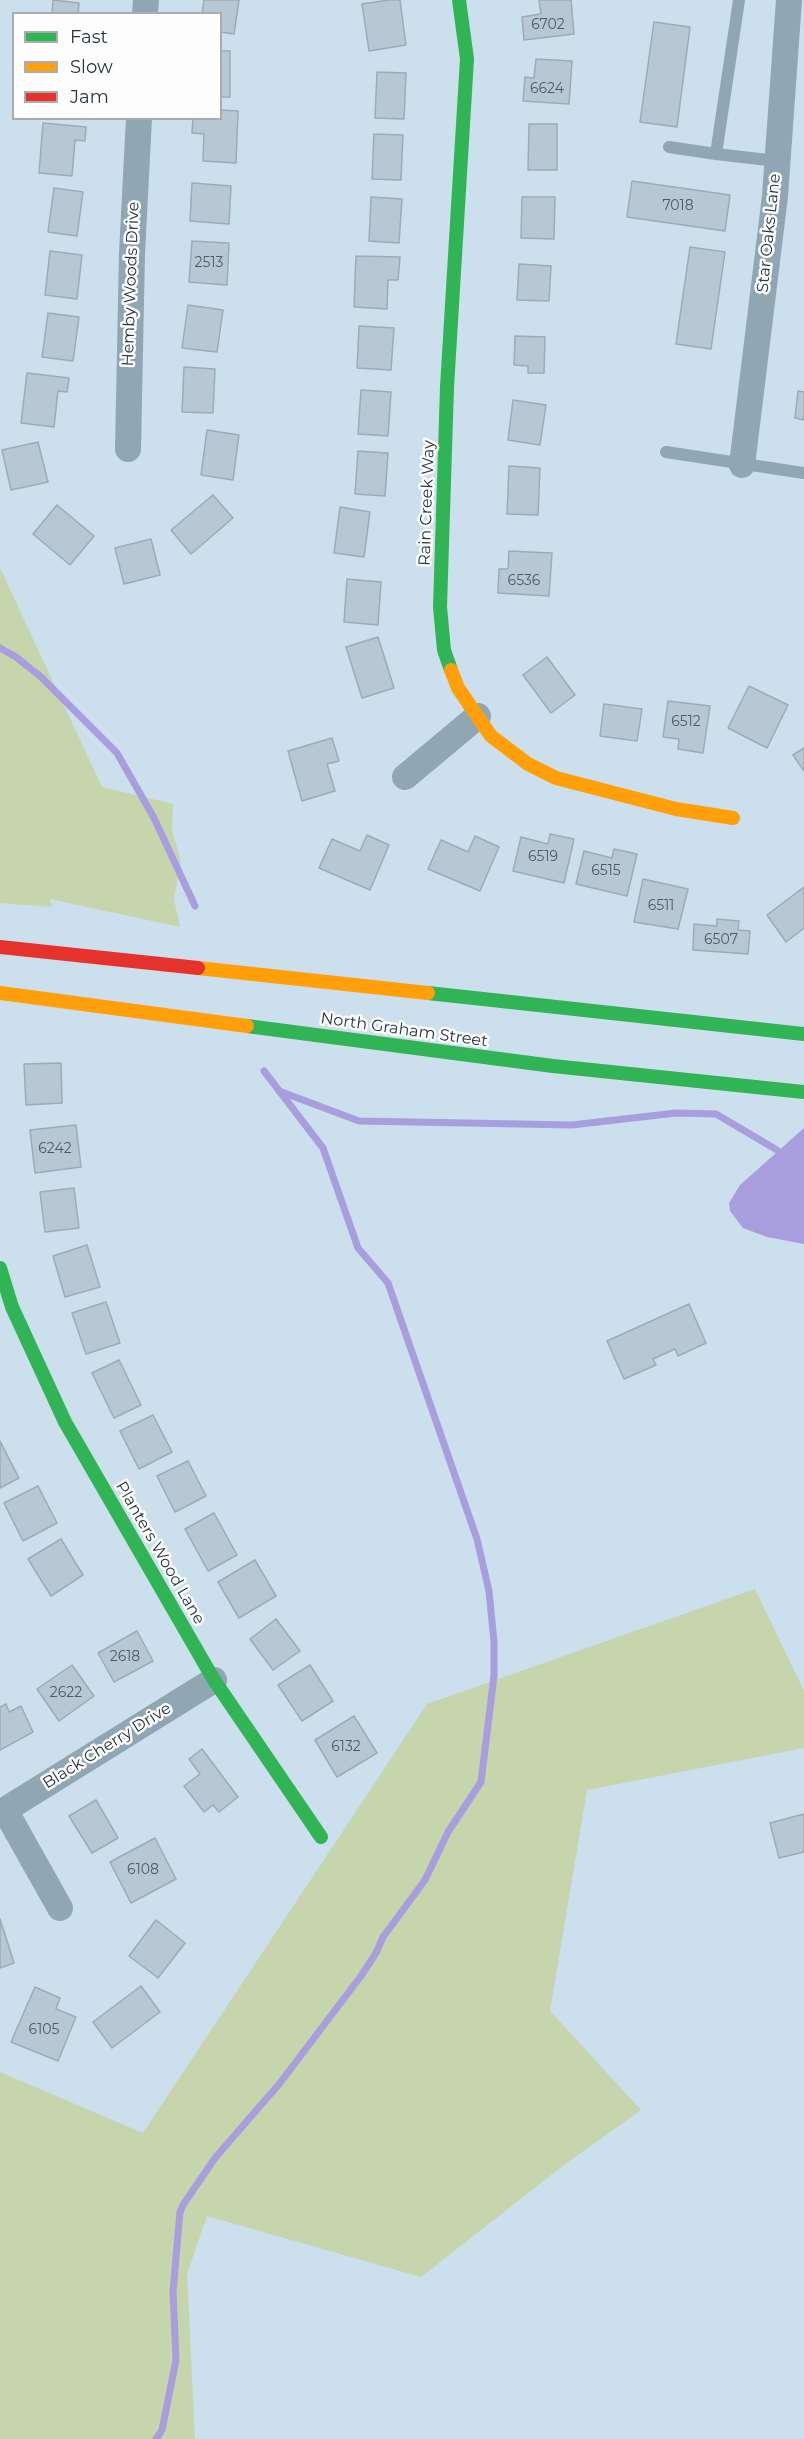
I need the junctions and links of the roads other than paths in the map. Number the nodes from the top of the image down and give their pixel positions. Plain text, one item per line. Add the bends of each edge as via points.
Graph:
1 (459, 0) edge
2 (739, 0) edge
3 (789, 0) edge
4 (139, 120) edge
5 (669, 147) dead end
6 (716, 153) junction
7 (777, 161) junction
8 (128, 449) dead end
9 (666, 453) dead end
10 (742, 465) junction
11 (804, 472) edge
12 (478, 716) junction
13 (405, 777) dead end
14 (733, 818) dead end
15 (0, 947) edge
16 (0, 993) edge
17 (804, 1034) edge
18 (804, 1092) edge
19 (0, 1268) edge
20 (214, 1680) junction
21 (2, 1812) edge
22 (321, 1837) dead end
23 (60, 1908) dead end

1 - 12 street, Rain Creek Way via 467,59 453,265 440,607 444,650 458,688
2 - 6 lane
3 - 7 street, Star Oaks Lane
4 - 8 street, Hemby Woods Drive
5 - 6 lane
6 - 7 lane
7 - 10 street, Star Oaks Lane
9 - 10 lane
10 - 11 lane
12 - 13 street
12 - 14 street, Rain Creek Way via 506,750 556,778 676,809
15 - 17 street
16 - 18 street, North Graham Street via 553,1066
19 - 20 street, Planters Wood Lane via 16,1316 65,1422
20 - 21 street, Black Cherry Drive
20 - 22 street, Planters Wood Lane
21 - 23 street

